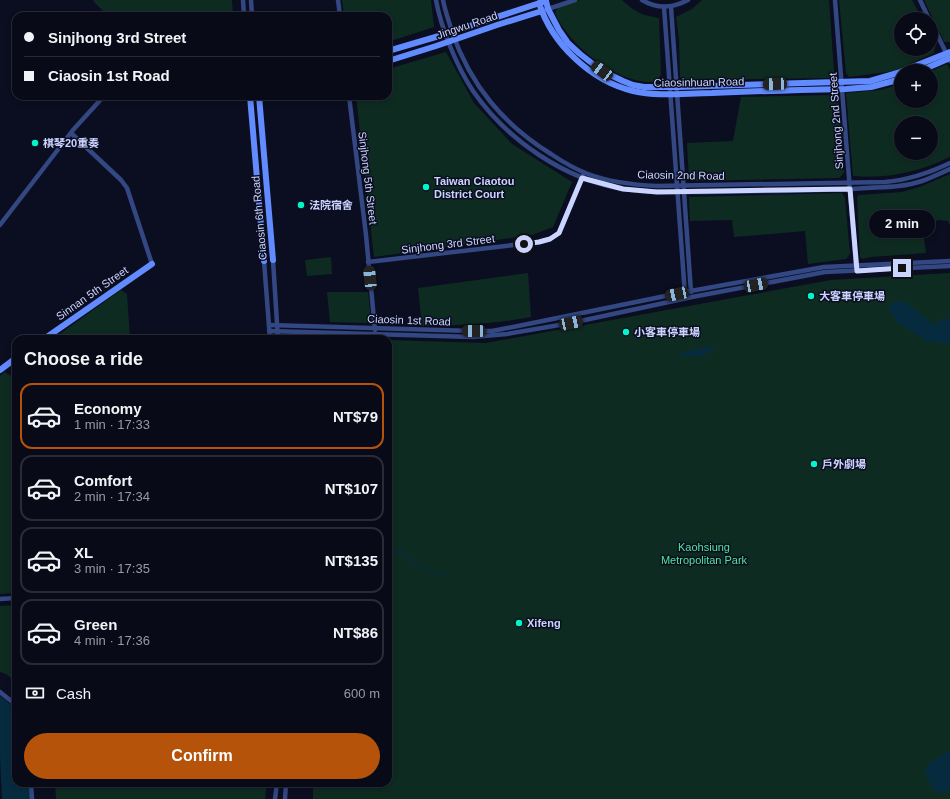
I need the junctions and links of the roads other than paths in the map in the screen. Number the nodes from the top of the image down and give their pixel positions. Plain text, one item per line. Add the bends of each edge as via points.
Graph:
1 (243, 0) edge
2 (251, 0) edge
3 (338, 0) edge
4 (436, 0) edge
5 (443, 0) edge
6 (575, 0) edge
7 (642, 0) edge
8 (688, 0) edge
9 (835, 0) edge
10 (920, 0) edge
11 (543, 1) edge
12 (671, 6) junction
13 (664, 7) junction
14 (545, 10) junction
15 (244, 12) edge
16 (252, 12) edge
17 (340, 12) edge
18 (926, 12) edge
19 (449, 33) junction
20 (938, 36) edge
21 (452, 41) junction
22 (392, 50) edge
23 (949, 57) edge
24 (392, 60) edge
25 (926, 64) edge
26 (934, 64) edge
27 (894, 74) edge
28 (894, 82) edge
29 (842, 86) junction
30 (670, 87) junction
31 (677, 87) junction
32 (670, 94) junction
33 (677, 94) junction
34 (100, 100) edge
35 (250, 100) edge
36 (259, 100) edge
37 (349, 100) edge
38 (71, 133) junction
39 (950, 163) edge
40 (950, 169) edge
41 (585, 172) junction
42 (582, 178) junction
43 (849, 183) junction
44 (677, 186) junction
45 (684, 186) junction
46 (850, 189) junction
47 (678, 192) junction
48 (684, 192) junction
49 (0, 225) edge
50 (273, 260) joint
51 (264, 261) joint
52 (950, 261) edge
53 (368, 262) junction
54 (152, 264) joint
55 (856, 265) junction
56 (950, 266) edge
57 (857, 271) junction
58 (691, 291) junction
59 (685, 292) junction
60 (692, 297) junction
61 (685, 298) junction
62 (269, 325) junction
63 (277, 325) junction
64 (375, 328) junction
65 (278, 331) junction
66 (269, 332) junction
67 (375, 334) junction
68 (50, 335) edge
69 (269, 335) edge
70 (278, 335) edge
71 (12, 360) edge
72 (0, 370) edge
73 (12, 598) edge
74 (0, 599) edge
75 (0, 692) edge
76 (12, 702) edge
77 (31, 787) edge
78 (276, 787) edge
79 (286, 787) edge
80 (32, 799) edge
81 (275, 799) edge
82 (285, 799) edge

1 - 15 street
2 - 16 street
3 - 17 street
4 - 19 street via 439,16
5 - 19 street
6 - 14 street, Jingwu Road
7 - 13 street
8 - 12 street
9 - 29 street, Sinjhong 2nd Street
10 - 18 street
11 - 14 street, Ciaosinhuan Road
11 - 19 street, Jingwu Road
12 - 13 street
12 - 31 street
13 - 30 street
14 - 21 street, Jingwu Road
14 - 30 street, Ciaosinhuan Road via 568,42 602,71 633,85
14 - 32 street, Ciaosinhuan Road via 553,32 563,46 601,78 632,91
19 - 21 street, Ciaosin 2nd Road
19 - 22 street, Jingwu Road
20 - 23 street
21 - 24 street, Jingwu Road
21 - 41 street, Ciaosin 2nd Road via 491,104 517,130 560,160
21 - 42 street, Ciaosin 2nd Road via 473,90 498,119 537,153
23 - 25 street, Ciaosinhuan Road
23 - 26 street
27 - 29 street, Ciaosinhuan Road
28 - 29 street, Ciaosinhuan Road via 871,87
29 - 31 street, Ciaosinhuan Road
29 - 33 street, Ciaosinhuan Road
29 - 43 street, Sinjhong 2nd Street
30 - 31 street, Ciaosinhuan Road
30 - 32 street
31 - 33 street
32 - 33 street, Ciaosinhuan Road
32 - 44 street
33 - 45 street
34 - 38 street
35 - 51 street, Ciaosin 6th Road
36 - 50 street, Ciaosin 6th Road
37 - 53 street, Sinjhong 5th Street
38 - 49 street
38 - 54 street via 127,188
39 - 43 street, Ciaosin 2nd Road via 900,181
40 - 46 street, Ciaosin 2nd Road via 922,181 901,186
41 - 42 street, Sinjhong 3rd Street
41 - 44 street, Ciaosin 2nd Road via 641,185
42 - 47 street, Ciaosin 2nd Road via 640,192
42 - 53 street, Sinjhong 3rd Street via 559,233 550,239
43 - 45 street, Ciaosin 2nd Road
43 - 46 street, Sinjhong 2nd Street
44 - 45 street, Ciaosin 2nd Road
44 - 47 street
45 - 48 street
46 - 48 street, Ciaosin 2nd Road
46 - 55 street, Sinjhong 2nd Street
47 - 48 street, Ciaosin 2nd Road
47 - 59 street
48 - 58 street
50 - 63 street, Ciaosin 6th Road
51 - 62 street, Ciaosin 6th Road
52 - 55 street, Ciaosin 1st Road
53 - 64 street, Sinjhong 5th Street
54 - 68 street, Sinnan 5th Street
55 - 57 street, Sinjhong 2nd Street
55 - 58 street, Ciaosin 1st Road via 824,266
56 - 57 street, Ciaosin 1st Road
57 - 60 street, Ciaosin 1st Road via 826,272
58 - 59 street, Ciaosin 1st Road
58 - 60 street
59 - 61 street
59 - 64 street, Ciaosin 1st Road via 492,331
60 - 61 street, Ciaosin 1st Road
61 - 67 street, Ciaosin 1st Road via 571,323 493,336
62 - 63 street, Ciaosin 1st Road
62 - 66 street, Ciaosin 6th Road
63 - 64 street, Ciaosin 1st Road
63 - 65 street, Ciaosin 6th Road
64 - 67 street, Sinjhong 5th Street
65 - 66 street, Ciaosin 1st Road
65 - 67 street, Ciaosin 1st Road
65 - 70 street, Ciaosin 6th Road
66 - 69 street, Ciaosin 6th Road
71 - 72 street
73 - 74 street
75 - 76 street
77 - 80 street
78 - 81 street
79 - 82 street

